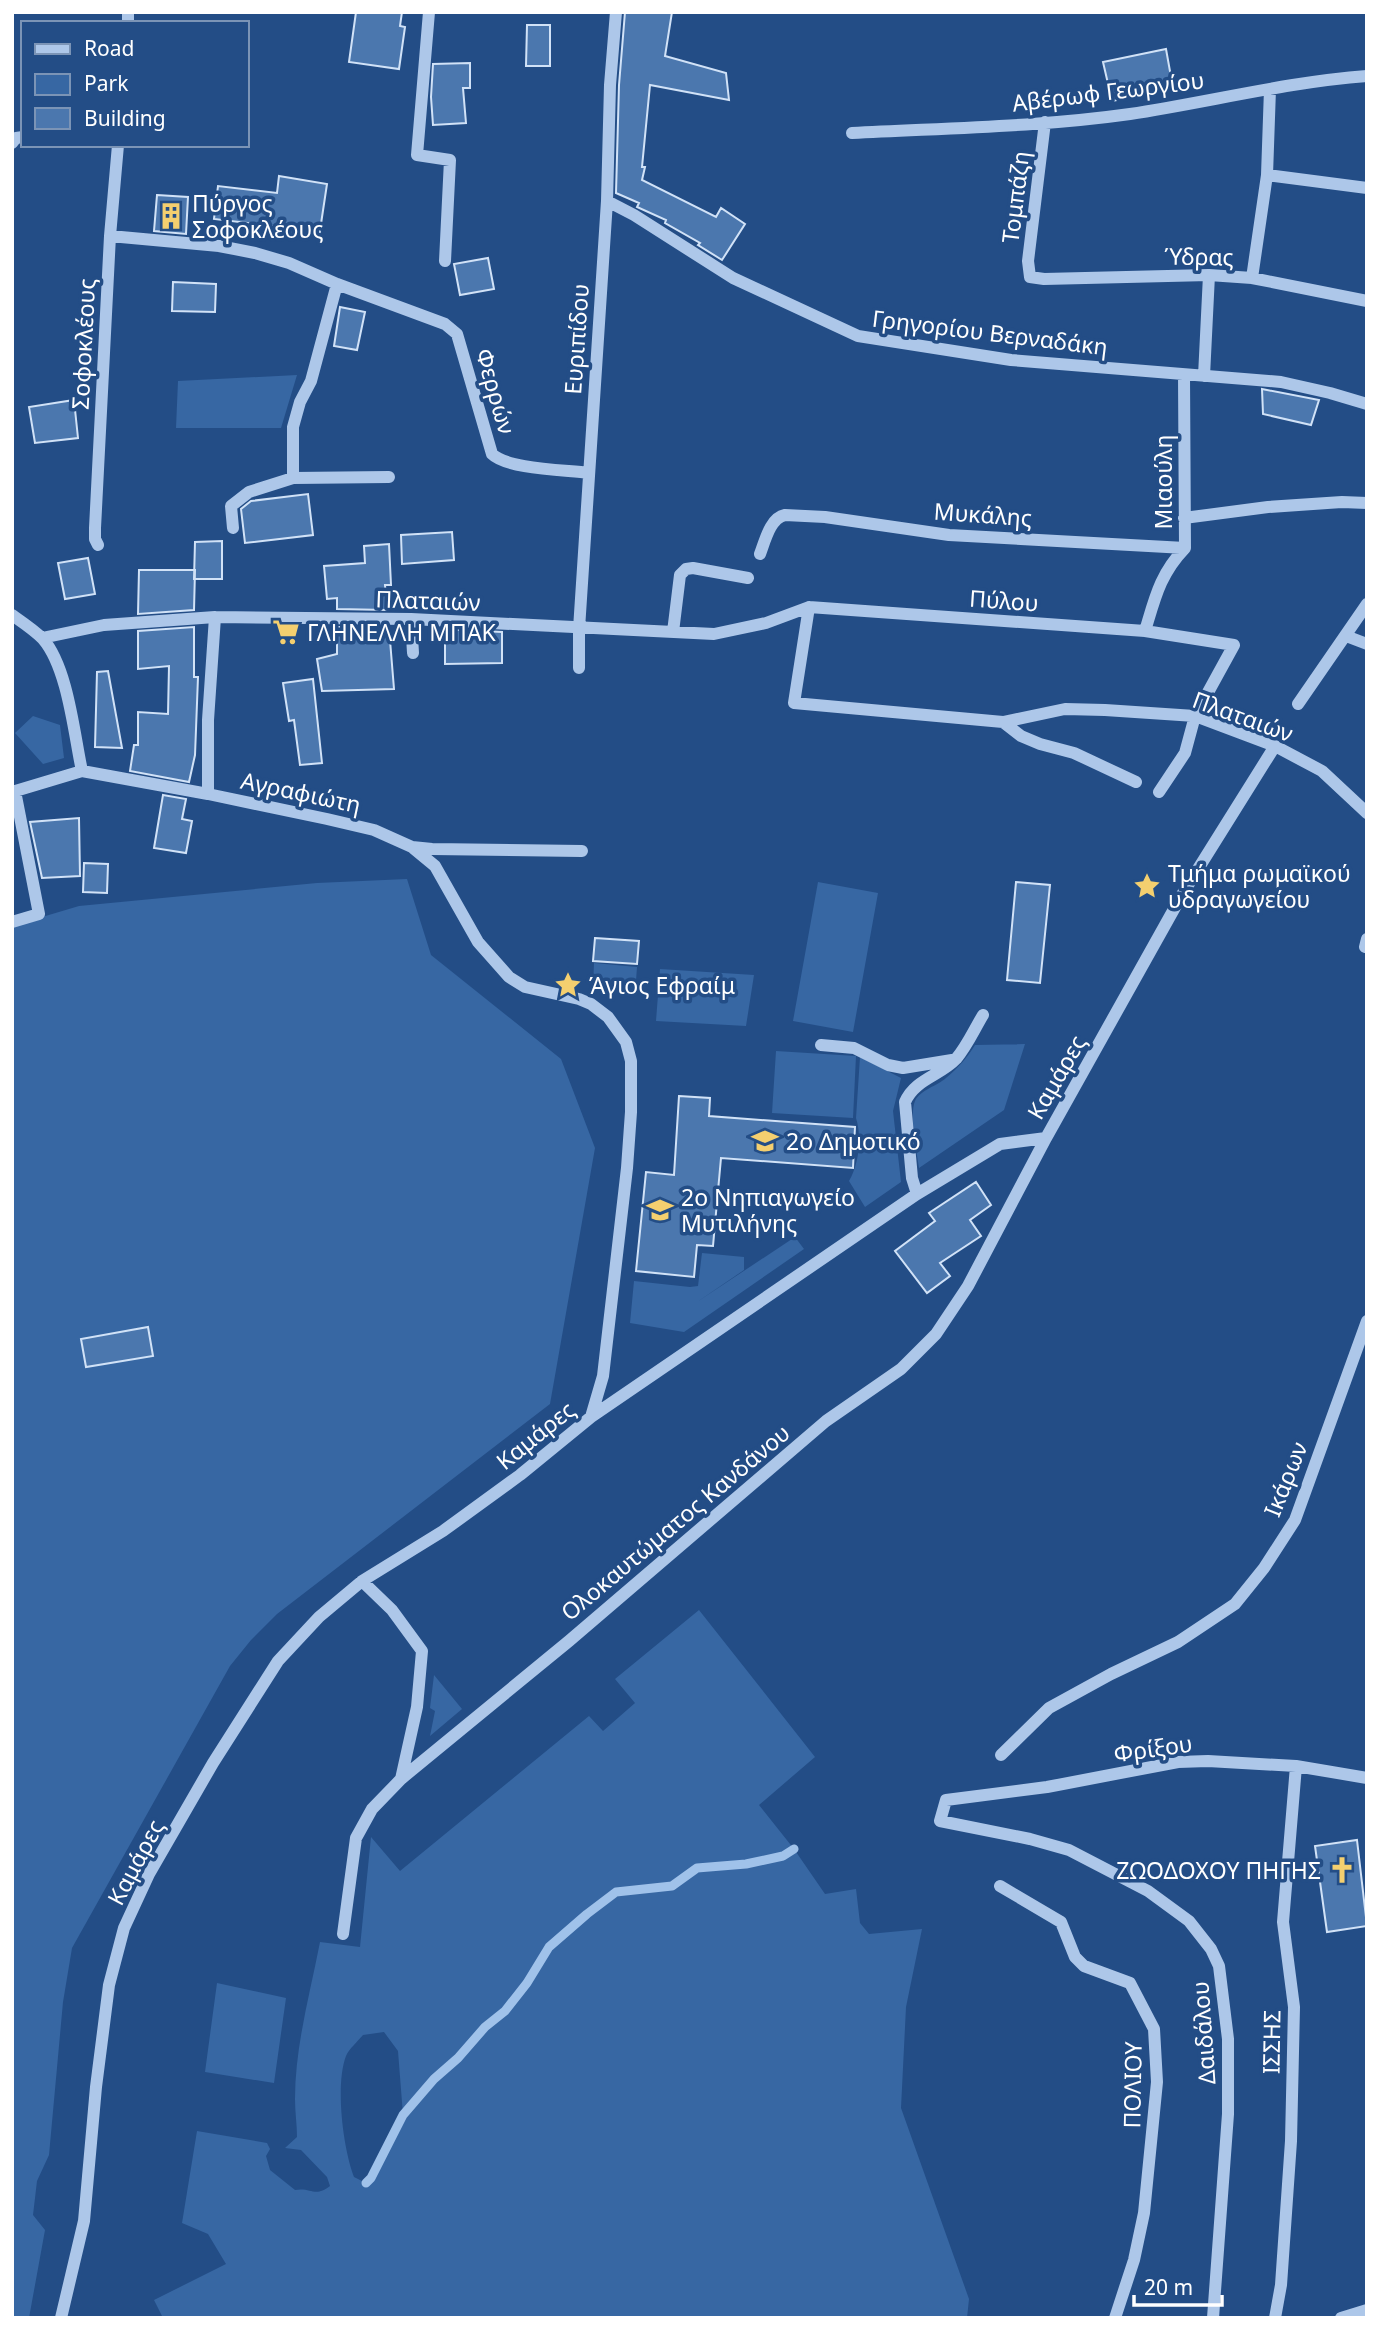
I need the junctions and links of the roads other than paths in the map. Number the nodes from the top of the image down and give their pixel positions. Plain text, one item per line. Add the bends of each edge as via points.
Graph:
1 (429, 12) edge
2 (616, 12) edge
3 (1367, 76) edge
4 (1270, 89) junction
5 (1045, 122) junction
6 (852, 133) dead end
7 (118, 147) edge
8 (1267, 175) junction
9 (1367, 188) edge
10 (607, 201) junction
11 (110, 236) junction
12 (445, 261) dead end
13 (1209, 275) junction
14 (1030, 277) joint
15 (1252, 278) junction
16 (337, 284) junction
17 (1367, 302) edge
18 (1184, 375) junction
19 (1204, 376) junction
20 (1367, 404) edge
21 (588, 473) junction
22 (389, 477) dead end
23 (293, 478) junction
24 (1367, 503) edge
25 (1184, 518) junction
26 (233, 528) dead end
27 (98, 545) dead end
28 (1185, 548) junction
29 (760, 554) dead end
30 (748, 578) dead end
31 (1367, 604) edge
32 (809, 607) junction
33 (12, 615) edge
34 (215, 617) junction
35 (411, 620) junction
36 (579, 629) junction
37 (1145, 631) junction
38 (673, 632) junction
39 (1346, 636) junction
40 (42, 638) junction
41 (1367, 644) edge
42 (413, 653) dead end
43 (579, 668) dead end
44 (1298, 704) dead end
45 (1195, 716) junction
46 (1003, 722) junction
47 (1275, 746) junction
48 (82, 771) junction
49 (1136, 782) dead end
50 (14, 792) edge
51 (1159, 792) dead end
52 (208, 794) junction
53 (1367, 813) edge
54 (412, 846) junction
55 (582, 851) dead end
56 (12, 922) edge
57 (983, 1015) dead end
58 (821, 1045) dead end
59 (956, 1059) junction
60 (1046, 1138) junction
61 (917, 1195) junction
62 (1367, 1321) edge
63 (591, 1417) junction
64 (362, 1581) junction
65 (1000, 1755) dead end
66 (1296, 1766) junction
67 (1367, 1778) edge
68 (401, 1779) junction
69 (946, 1800) joint
70 (1000, 1886) dead end
71 (343, 1934) dead end
72 (1367, 2310) edge
73 (61, 2318) edge
74 (1115, 2318) edge
75 (1213, 2318) edge
76 (1275, 2318) edge
77 (1341, 2318) edge

1 - 12 street via 417,155 450,160
2 - 10 street, Ευριπίδου
3 - 4 street, Αβέρωφ Γεωργίου
4 - 5 street, Αβέρωφ Γεωργίου via 1129,114
4 - 8 street
5 - 6 street, Αβέρωφ Γεωργίου
5 - 14 street, Τομπάζη via 1028,261
7 - 11 street, Σοφοκλέους
8 - 9 street
8 - 15 street
10 - 18 street, Γρηγορίου Βερναδάκη via 733,278 858,337 1011,360
10 - 21 street, Ευριπίδου
11 - 16 street via 255,253
11 - 27 street, Σοφοκλέους via 95,528
13 - 14 street, Ύδρας
13 - 15 street, Ύδρας
13 - 19 street
15 - 17 street, Ύδρας
16 - 21 street, Φερρών via 445,324 457,334 496,458
16 - 23 street via 311,381 293,427
18 - 19 street, Γρηγορίου Βερναδάκη
18 - 25 street, Μιαούλη
19 - 20 street, Γρηγορίου Βερναδάκη via 1281,382
21 - 36 street, Ευριπίδου
22 - 23 street
23 - 26 street via 249,492 231,506
24 - 25 street via 1268,507
25 - 28 street, Μιαούλη
28 - 29 street, Μυκάλης via 949,535 825,517 780,516
28 - 37 street, Μιαούλη via 1160,581
30 - 38 street via 686,569 680,575
31 - 39 street
32 - 37 street, Πύλου
32 - 38 street, Πλαταιών via 735,631
32 - 46 street, Πλαταιών via 794,703
33 - 40 street
34 - 35 street, Πλαταιών
34 - 40 street, Πλαταιών via 104,625
34 - 52 street
35 - 36 street, Πλαταιών
35 - 42 street
36 - 38 street, Πλαταιών
36 - 43 street, Ευριπίδου
37 - 45 street, Πύλου via 1234,645
39 - 41 street
39 - 44 street
40 - 48 street via 60,670
45 - 46 street, Πλαταιών via 1065,709
45 - 47 street, Πλαταιών
45 - 51 street via 1185,753
46 - 49 street, Πλαταιών via 1021,736 1074,753
47 - 53 street, Πλαταιών via 1322,771
47 - 60 street, Καμάρες via 1183,893
48 - 50 street, Αγραφιώτη
48 - 52 street, Αγραφιώτη
50 - 56 street via 39,914
52 - 54 street, Αγραφιώτη via 374,830
54 - 55 street, Αγραφιώτη
54 - 63 street via 435,866 478,942 509,977 525,987 591,1004 608,1017 626,1042 631,1060 631,1112 626,1168 603,1376
57 - 59 street
58 - 59 street via 854,1048 903,1068
59 - 61 street via 918,1084 905,1102
60 - 61 street, Καμάρες via 1000,1144
60 - 68 street, Ολοκαυτώματος Κανδάνου via 968,1286 936,1334 901,1369 826,1421
61 - 63 street, Καμάρες
62 - 65 street, Ικάρων via 1295,1520 1235,1604 1178,1642 1049,1708
63 - 64 street, Καμάρες via 443,1531
64 - 68 street via 392,1610 422,1651 417,1707
64 - 73 street, Καμάρες via 319,1617 278,1661 149,1874 124,1928 109,1985 84,2221
66 - 67 street, Φρίξου
66 - 69 street, Φρίξου via 1178,1762
66 - 76 street, ΙΣΣΗΣ via 1283,1922 1294,2007 1291,2141
68 - 71 street, Ολοκαυτώματος Κανδάνου via 372,1809 356,1838
69 - 75 street, Δαιδάλου via 940,1821 1069,1850 1149,1891 1189,1922 1211,1949 1224,1994 1228,2064
70 - 74 street, ΠΟΛΙΟΥ via 1061,1922 1075,1957 1084,1966 1130,1983 1154,2029 1157,2082 1144,2213
72 - 77 street

